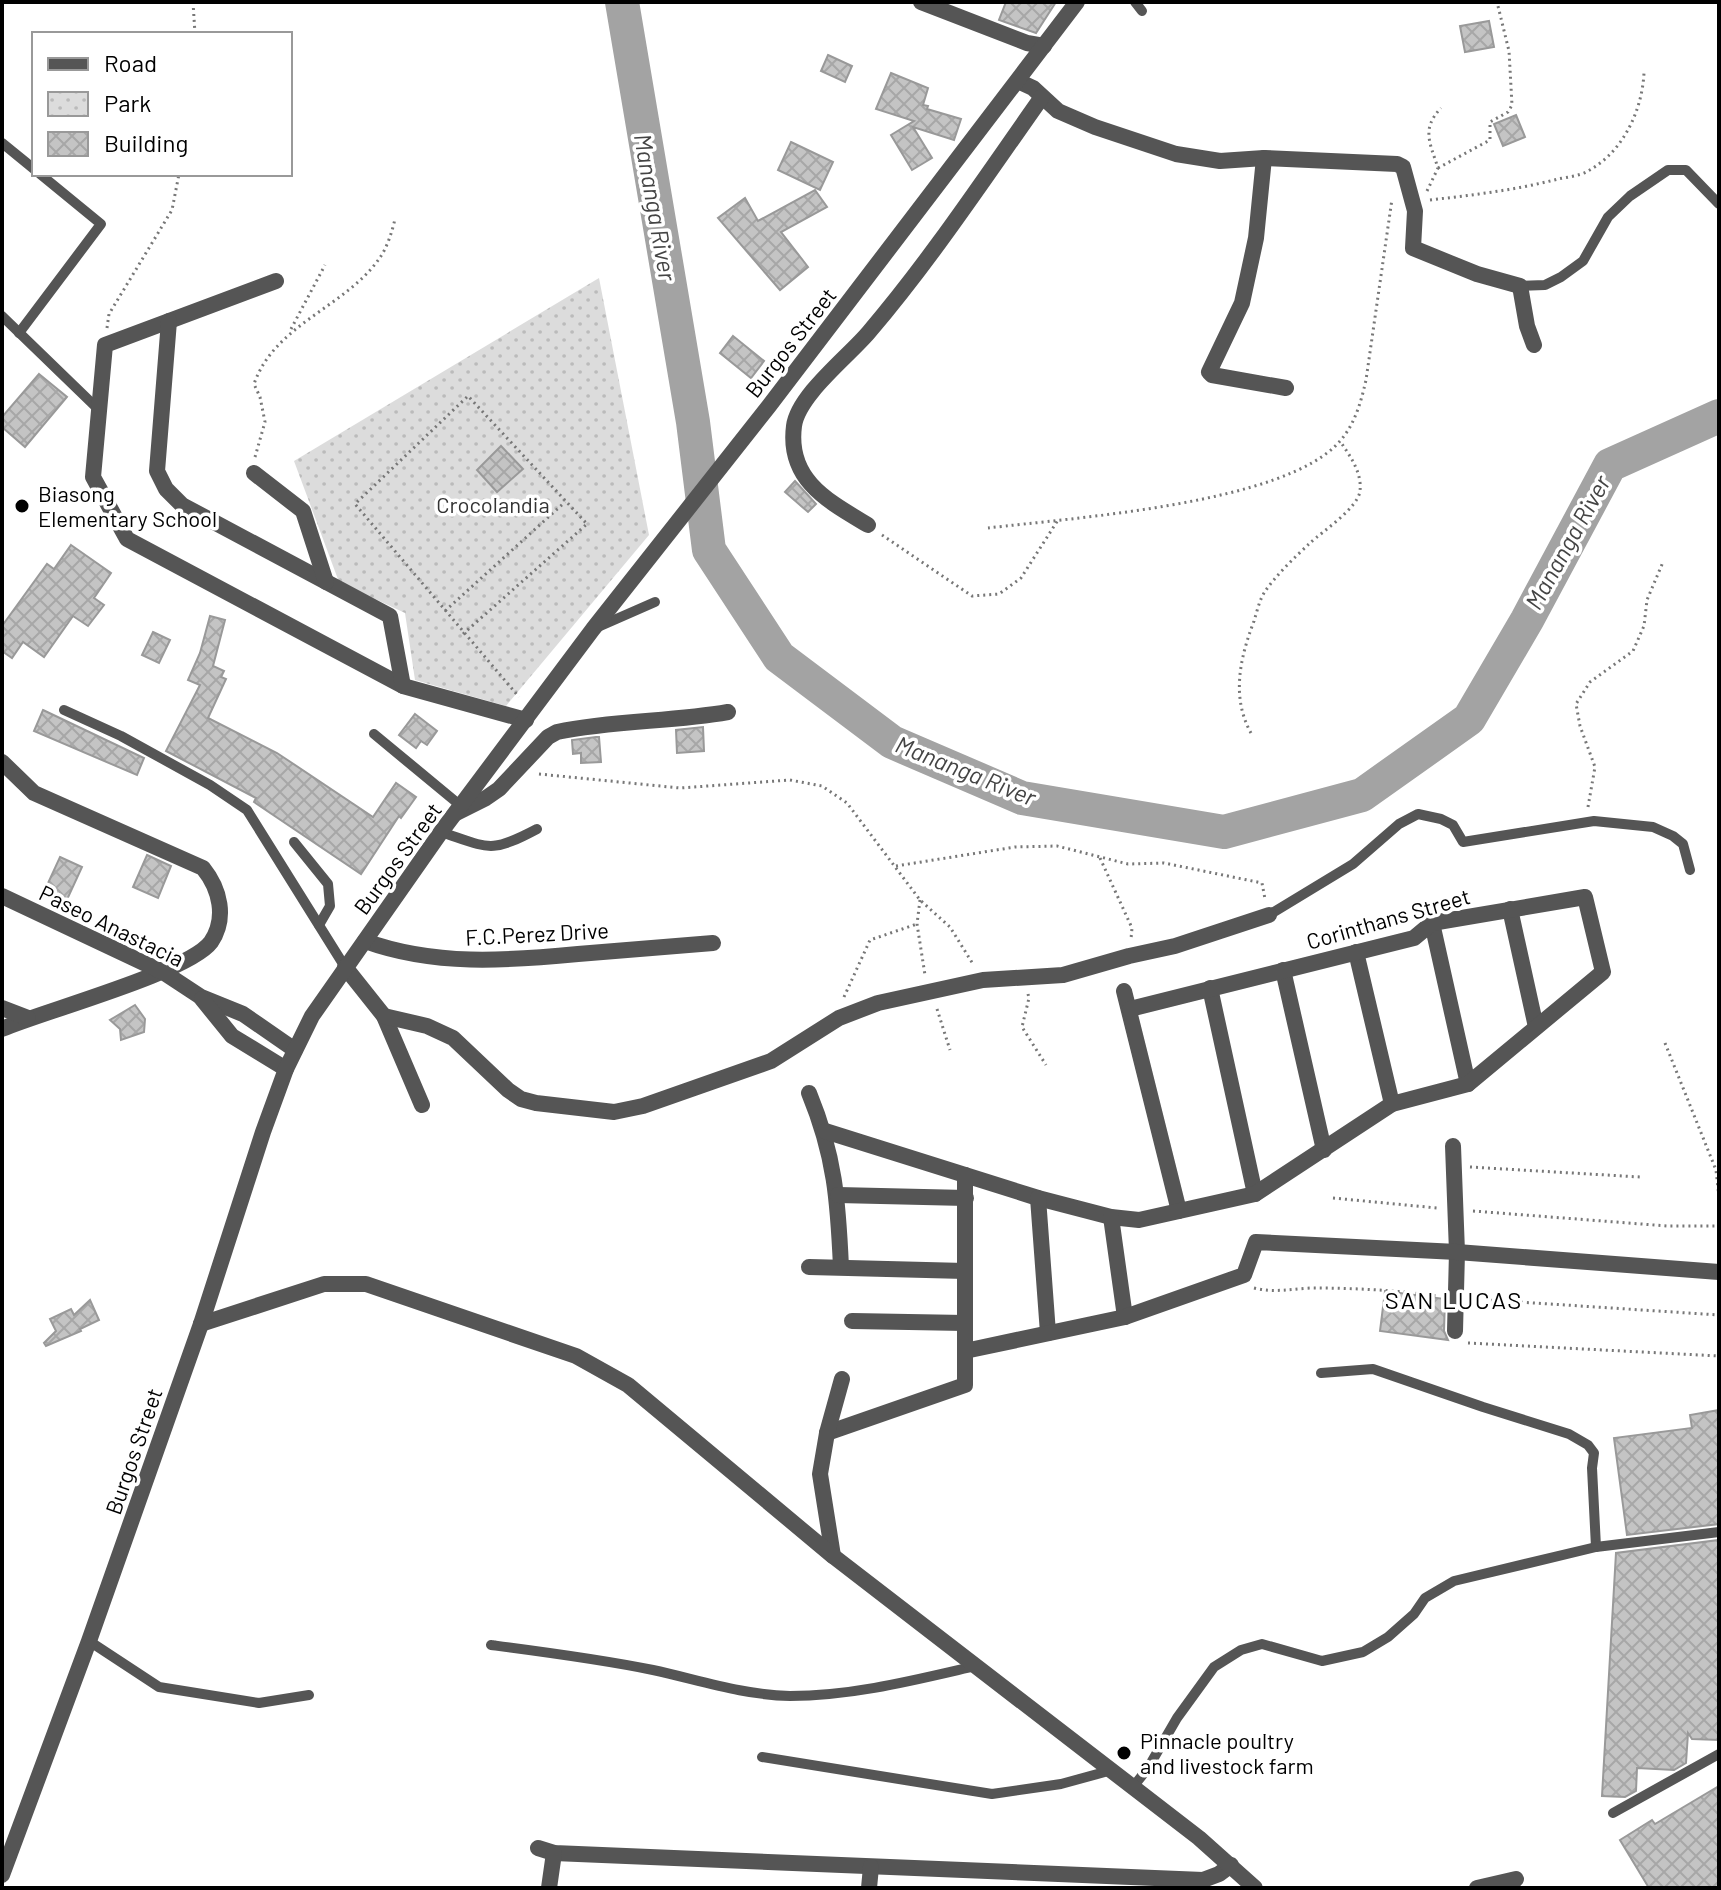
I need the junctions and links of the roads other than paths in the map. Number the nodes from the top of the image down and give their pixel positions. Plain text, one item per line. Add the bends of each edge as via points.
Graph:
1 (921, 2) edge
2 (1076, 2) edge
3 (1044, 46) junction
4 (1018, 81) junction
5 (1042, 97) junction
6 (2, 143) edge
7 (1264, 158) junction
8 (32, 167) edge
9 (42, 176) edge
10 (1719, 204) edge
11 (276, 281) dead end
12 (1520, 286) junction
13 (2, 316) edge
14 (169, 321) junction
15 (19, 333) junction
16 (1534, 345) dead end
17 (1286, 388) dead end
18 (98, 409) junction
19 (254, 473) road end
20 (868, 525) road end
21 (326, 582) junction
22 (655, 602) dead end
23 (593, 629) junction
24 (403, 686) junction
25 (64, 710) dead end
26 (728, 712) dead end
27 (526, 720) junction
28 (374, 734) dead end
29 (2, 762) edge
30 (459, 809) junction
31 (537, 829) dead end
32 (441, 832) junction
33 (294, 842) dead end
34 (1690, 870) dead end
35 (2, 896) edge
36 (1510, 909) junction
37 (1269, 915) joint
38 (1432, 923) junction
39 (319, 925) junction
40 (365, 941) junction
41 (713, 943) dead end
42 (1356, 952) junction
43 (345, 967) junction
44 (1283, 970) junction
45 (163, 972) junction
46 (1210, 988) junction
47 (1124, 991) dead end
48 (201, 997) junction
49 (2, 1008) edge
50 (1130, 1009) junction
51 (384, 1016) junction
52 (28, 1018) junction
53 (1536, 1027) junction
54 (2, 1029) edge
55 (295, 1050) junction
56 (286, 1069) junction
57 (1468, 1084) junction
58 (809, 1093) dead end
59 (1392, 1104) junction
60 (422, 1105) dead end
61 (825, 1131) junction
62 (1453, 1146) dead end
63 (1324, 1150) junction
64 (965, 1175) junction
65 (1255, 1194) junction
66 (838, 1195) junction
67 (966, 1198) junction
68 (1038, 1198) junction
69 (1179, 1211) junction
70 (1111, 1217) junction
71 (1457, 1252) junction
72 (809, 1267) dead end
73 (841, 1267) junction
74 (965, 1271) junction
75 (1719, 1272) edge
76 (1125, 1317) junction
77 (852, 1321) dead end
78 (965, 1323) junction
79 (201, 1324) junction
80 (1455, 1331) road end
81 (1048, 1333) junction
82 (965, 1351) junction
83 (1321, 1373) dead end
84 (842, 1379) dead end
85 (827, 1433) junction
86 (1719, 1532) edge
87 (1596, 1547) junction
88 (833, 1556) junction
89 (89, 1641) junction
90 (491, 1645) dead end
91 (976, 1666) junction
92 (309, 1695) dead end
93 (1719, 1754) edge
94 (762, 1757) dead end
95 (1112, 1770) junction
96 (1133, 1787) junction
97 (1613, 1813) dead end
98 (1231, 1865) junction
99 (871, 1867) junction
100 (2, 1875) edge
101 (1516, 1879) dead end
102 (549, 1888) edge
103 (869, 1888) edge
104 (1255, 1888) edge
105 (1477, 1888) edge

1 - 3 street
2 - 3 street, Burgos Street
3 - 4 street, Burgos Street
4 - 5 street
4 - 23 street, Burgos Street
5 - 7 street via 1058,111 1095,127 1176,154 1220,161
5 - 20 street via 869,333 801,405 794,424 794,454 805,478 827,501
6 - 8 lane
7 - 12 street via 1397,164 1403,167 1415,211 1413,248
7 - 17 street via 1256,238 1242,303 1209,372
9 - 15 lane via 101,224
10 - 12 lane via 1686,170 1668,170 1608,217 1583,261 1545,285
11 - 14 street
12 - 16 street
13 - 15 lane
14 - 18 street via 105,345
14 - 21 street via 157,471 166,489 182,505
15 - 18 lane
18 - 24 street via 93,477 127,539
19 - 21 street via 303,511
21 - 24 street via 390,616
22 - 23 lane
23 - 27 street, Burgos Street
24 - 27 street
25 - 39 lane via 170,763 247,810
26 - 30 street via 557,732 486,798
27 - 30 street, Burgos Street
28 - 30 lane
29 - 45 street via 34,793 203,868 213,880 220,912 210,943
30 - 32 street, Burgos Street
31 - 32 lane via 501,847
32 - 40 street, Burgos Street
33 - 39 lane via 328,884 330,906
34 - 37 lane via 1683,844 1653,827 1594,821 1463,842 1453,825 1418,814 1353,864
35 - 45 street, Paseo Anastacia
36 - 38 street, Corinthans Street
36 - 53 street
36 - 53 street, Corinthans Street via 1585,897 1603,972
37 - 51 street via 1071,973 983,980 878,1003 839,1018 771,1061 614,1112 521,1099 453,1038
38 - 42 street, Corinthans Street via 1414,938
38 - 57 street
39 - 43 lane
40 - 41 street, F.C.Perez Drive via 433,959 510,960
40 - 43 street, Burgos Street
42 - 44 street, Corinthans Street
42 - 59 street
43 - 51 street
43 - 55 street, Burgos Street
44 - 46 street, Corinthans Street
44 - 63 street
45 - 48 street, Paseo Anastacia
45 - 52 street
46 - 50 street, Corinthans Street
46 - 65 street
47 - 50 street
48 - 55 street, Paseo Anastacia via 243,1014
48 - 56 street, Paseo Anastacia via 232,1036
49 - 52 street
50 - 69 street
51 - 60 street
52 - 54 street
53 - 57 street
55 - 56 street, Burgos Street
56 - 79 street, Burgos Street
57 - 59 street
58 - 61 street
59 - 63 street
61 - 64 street
61 - 66 street
62 - 71 street
63 - 65 street
64 - 67 street
64 - 68 street
65 - 69 street
66 - 67 street
66 - 73 street
67 - 74 street
68 - 70 street
68 - 81 street
69 - 70 street via 1139,1220
70 - 76 street
71 - 75 street
71 - 76 street via 1256,1242 1247,1273
71 - 80 street
72 - 73 street
73 - 74 street
74 - 78 street
76 - 81 street
77 - 78 street
78 - 82 street
79 - 88 street via 324,1284 366,1284 576,1356 628,1385
79 - 89 street, Burgos Street
81 - 82 street
82 - 85 street via 965,1385
83 - 87 lane via 1373,1369 1569,1434 1588,1445 1594,1453
84 - 85 street
85 - 88 street via 820,1474
86 - 87 lane
87 - 96 lane via 1454,1581 1425,1598 1388,1637 1363,1652 1322,1661 1262,1644 1241,1650 1214,1667
88 - 91 street
89 - 92 lane via 159,1687 259,1703
89 - 100 street, Burgos Street
90 - 91 lane via 608,1661 742,1693 791,1696 861,1690
91 - 95 street
93 - 97 lane
94 - 95 lane via 992,1794
95 - 96 street
96 - 98 street
98 - 99 street via 1203,1880
98 - 104 street
99 - 102 street via 546,1850
99 - 103 street
101 - 105 street

